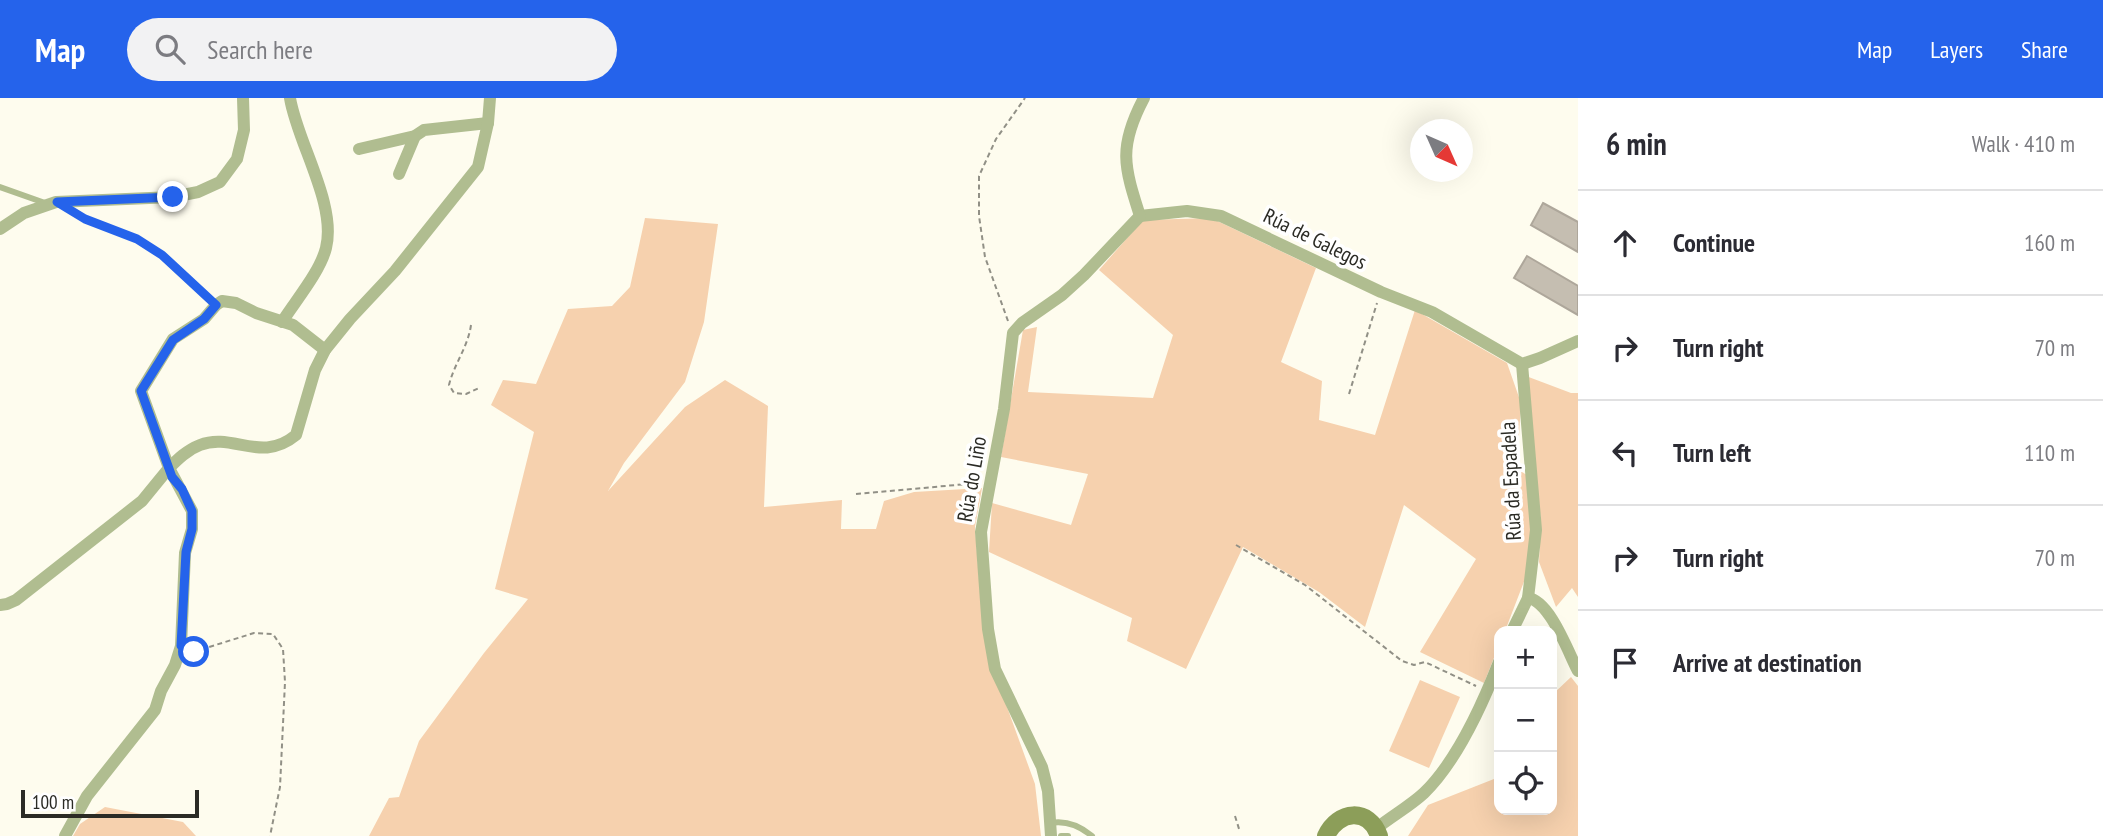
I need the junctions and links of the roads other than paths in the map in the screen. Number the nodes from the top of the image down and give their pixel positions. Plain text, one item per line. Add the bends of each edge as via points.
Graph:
1 (243, 98) edge
2 (290, 98) edge
3 (490, 98) edge
4 (1144, 98) edge
5 (488, 123) junction
6 (415, 136) junction
7 (359, 149) dead end
8 (399, 174) dead end
9 (0, 187) edge
10 (51, 203) junction
11 (1140, 216) junction
12 (0, 229) edge
13 (216, 305) junction
14 (282, 321) junction
15 (1578, 341) edge
16 (325, 350) junction
17 (1522, 363) junction
18 (169, 468) junction
19 (1528, 597) junction
20 (0, 605) edge
21 (1514, 626) edge
22 (1578, 671) edge
23 (1494, 674) edge
24 (1051, 830) edge
25 (1378, 832) edge
26 (65, 836) edge
27 (1061, 836) edge
28 (1068, 836) edge
29 (1091, 836) edge
30 (1326, 836) edge

1 - 10 street via 244,130 237,159 220,182 173,197
2 - 14 street via 320,190 327,246
3 - 5 street
4 - 11 street via 1124,152
5 - 6 street via 424,130
5 - 16 street via 478,167
6 - 7 street
6 - 8 street
9 - 10 lane
10 - 12 street
10 - 13 lane via 137,239 162,255
11 - 17 street, Rúa de Galegos via 1187,211 1221,216 1432,312
11 - 24 street, Rúa do Liño via 1084,275 1013,333 981,531 995,669 1042,767
13 - 14 street via 236,303
13 - 18 street via 173,340 141,391
14 - 16 street
15 - 17 street
16 - 18 street via 296,435 274,448 202,444
17 - 19 street, Rúa da Espadela via 1536,530
18 - 20 street via 142,501 16,600
18 - 26 street via 192,511 181,646 155,710 88,796
19 - 21 street, Rúa da Espadela
19 - 22 street via 1546,609
23 - 25 street via 1447,768
24 - 29 lane via 1062,821
25 - 30 street via 1368,820 1347,816 1336,820
27 - 28 lane

